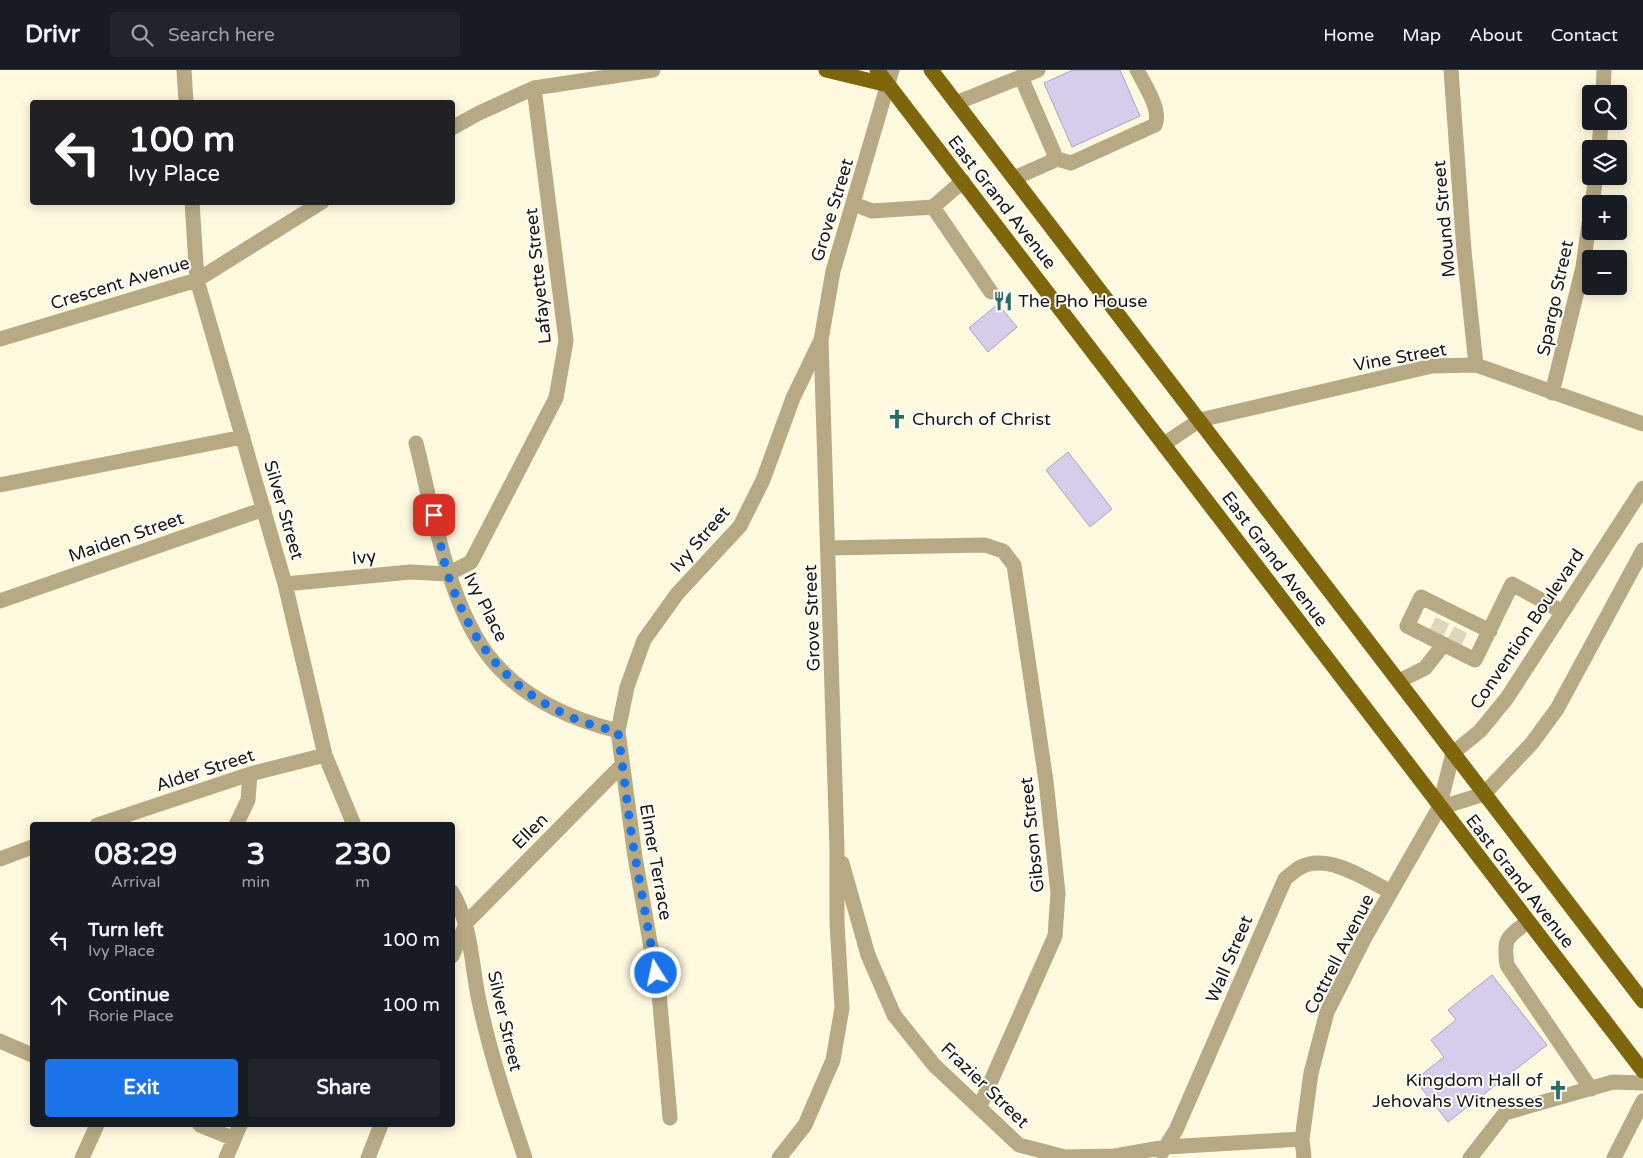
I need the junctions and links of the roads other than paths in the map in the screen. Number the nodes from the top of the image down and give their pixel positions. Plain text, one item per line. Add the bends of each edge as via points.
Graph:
1 (184, 70) edge
2 (653, 70) edge
3 (826, 70) edge
4 (877, 70) edge
5 (931, 70) edge
6 (1038, 70) edge
7 (1137, 70) edge
8 (1451, 70) edge
9 (1604, 70) edge
10 (890, 77) edge
11 (1021, 77) junction
12 (1603, 85) edge
13 (534, 88) junction
14 (186, 100) edge
15 (956, 103) junction
16 (455, 126) edge
17 (1054, 158) junction
18 (1014, 178) junction
19 (963, 182) junction
20 (854, 204) junction
21 (192, 205) edge
22 (317, 205) edge
23 (933, 207) junction
24 (1587, 240) edge
25 (197, 280) junction
26 (991, 292) dead end
27 (0, 339) edge
28 (821, 340) junction
29 (1476, 365) junction
30 (1552, 393) junction
31 (1200, 420) junction
32 (1643, 424) edge
33 (243, 437) junction
34 (416, 443) dead end
35 (1164, 444) junction
36 (0, 485) edge
37 (1643, 488) edge
38 (264, 508) junction
39 (828, 548) junction
40 (1643, 550) edge
41 (448, 574) junction
42 (285, 584) junction
43 (0, 601) edge
44 (1563, 612) junction
45 (1490, 630) junction
46 (1444, 641) junction
47 (1398, 682) junction
48 (618, 732) junction
49 (1453, 754) junction
50 (325, 755) junction
51 (621, 766) junction
52 (250, 774) junction
53 (1484, 794) junction
54 (1439, 808) junction
55 (106, 822) edge
56 (237, 822) edge
57 (353, 822) edge
58 (30, 848) edge
59 (837, 848) junction
60 (0, 859) edge
61 (1392, 892) junction
62 (455, 898) edge
63 (467, 922) junction
64 (1528, 922) junction
65 (455, 949) edge
66 (1643, 1001) edge
67 (0, 1041) edge
68 (30, 1054) edge
69 (1643, 1072) edge
70 (1643, 1083) edge
71 (1591, 1088) junction
72 (1643, 1101) edge
73 (980, 1106) junction
74 (670, 1118) dead end
75 (96, 1127) edge
76 (211, 1127) edge
77 (380, 1127) edge
78 (237, 1132) edge
79 (1302, 1139) junction
80 (1162, 1152) edge
81 (82, 1158) edge
82 (226, 1158) edge
83 (368, 1158) edge
84 (525, 1158) edge
85 (779, 1158) edge
86 (1304, 1158) edge
87 (1470, 1158) edge
88 (1614, 1158) edge

1 - 14 street
2 - 13 street
3 - 10 main road
4 - 10 main road, East Grand Avenue
5 - 15 main road, East Grand Avenue
6 - 11 street
7 - 17 street via 1155,110 1158,120 1155,125 1071,163
8 - 29 street, Mound Street
9 - 12 street
10 - 19 main road, East Grand Avenue
10 - 20 street, Grove Street
11 - 15 street
11 - 17 street
13 - 16 street
13 - 41 street, Lafayette Street via 566,341 558,388 556,398 471,562
15 - 18 main road, East Grand Avenue
17 - 18 street via 1054,161
18 - 31 main road, East Grand Avenue
19 - 23 street
19 - 35 main road, East Grand Avenue
20 - 23 street via 872,211
20 - 28 street, Grove Street via 833,271
21 - 25 street, Silver Street
22 - 25 street, Crescent Avenue
23 - 26 street
24 - 30 street, Spargo Street
25 - 27 street, Crescent Avenue
25 - 33 street, Silver Street
28 - 39 street, Grove Street
28 - 48 street, Ivy Street via 793,398 763,480 740,526 677,594 644,640 627,687
29 - 30 street, Vine Street
29 - 31 street, Vine Street via 1432,366
30 - 32 street, Vine Street
31 - 35 street, Vine Street
31 - 47 main road, East Grand Avenue
33 - 36 street
33 - 38 street, Silver Street
34 - 41 street, Ivy Place
35 - 54 main road, East Grand Avenue
37 - 44 street, Convention Boulevard
38 - 42 street, Silver Street
38 - 43 street, Maiden Street
39 - 59 street, Grove Street
39 - 73 street, Gibson Street via 985,545 1003,551 1014,564 1046,781 1058,893 1055,936
40 - 53 street via 1557,709 1532,743
41 - 42 street, Ivy via 410,572
41 - 48 street, Ivy Place via 476,636 500,670 536,698 578,720
42 - 50 street, Silver Street
44 - 45 street via 1512,584
44 - 49 street, Convention Boulevard via 1507,698 1480,731
45 - 46 street via 1475,660
45 - 46 street via 1464,623 1421,597 1407,626
46 - 47 street via 1425,668
47 - 49 main road, East Grand Avenue
48 - 51 street, Elmer Terrace
49 - 53 main road, East Grand Avenue
49 - 54 street
50 - 52 street, Alder Street
50 - 57 street, Silver Street
51 - 63 street, Ellen
51 - 74 street, Elmer Terrace via 659,993
52 - 55 street, Alder Street
52 - 56 street via 248,800
53 - 54 street
53 - 66 main road, East Grand Avenue
54 - 61 street, Cottrell Avenue
54 - 64 main road, East Grand Avenue
58 - 60 street
59 - 73 street, Frazier Street via 868,956 894,1015 934,1065
59 - 85 street, Grove Street via 842,1008 833,1060 805,1125
61 - 79 street, Cottrell Avenue via 1327,1012 1311,1073
61 - 80 street, Wall Street via 1324,863 1301,866 1286,879 1176,1130
62 - 63 street, Silver Street
63 - 65 street
63 - 84 street, Silver Street via 478,995 494,1066
64 - 69 main road, East Grand Avenue
64 - 71 street via 1508,937 1505,947 1507,965
67 - 68 street
70 - 71 street via 1613,1082
71 - 87 street via 1505,1113
72 - 88 street
73 - 80 street, Frazier Street via 1019,1146 1064,1157
75 - 81 street
76 - 78 street
77 - 83 street
78 - 82 street
79 - 80 street, Frazier Street
79 - 86 street, Cottrell Avenue

